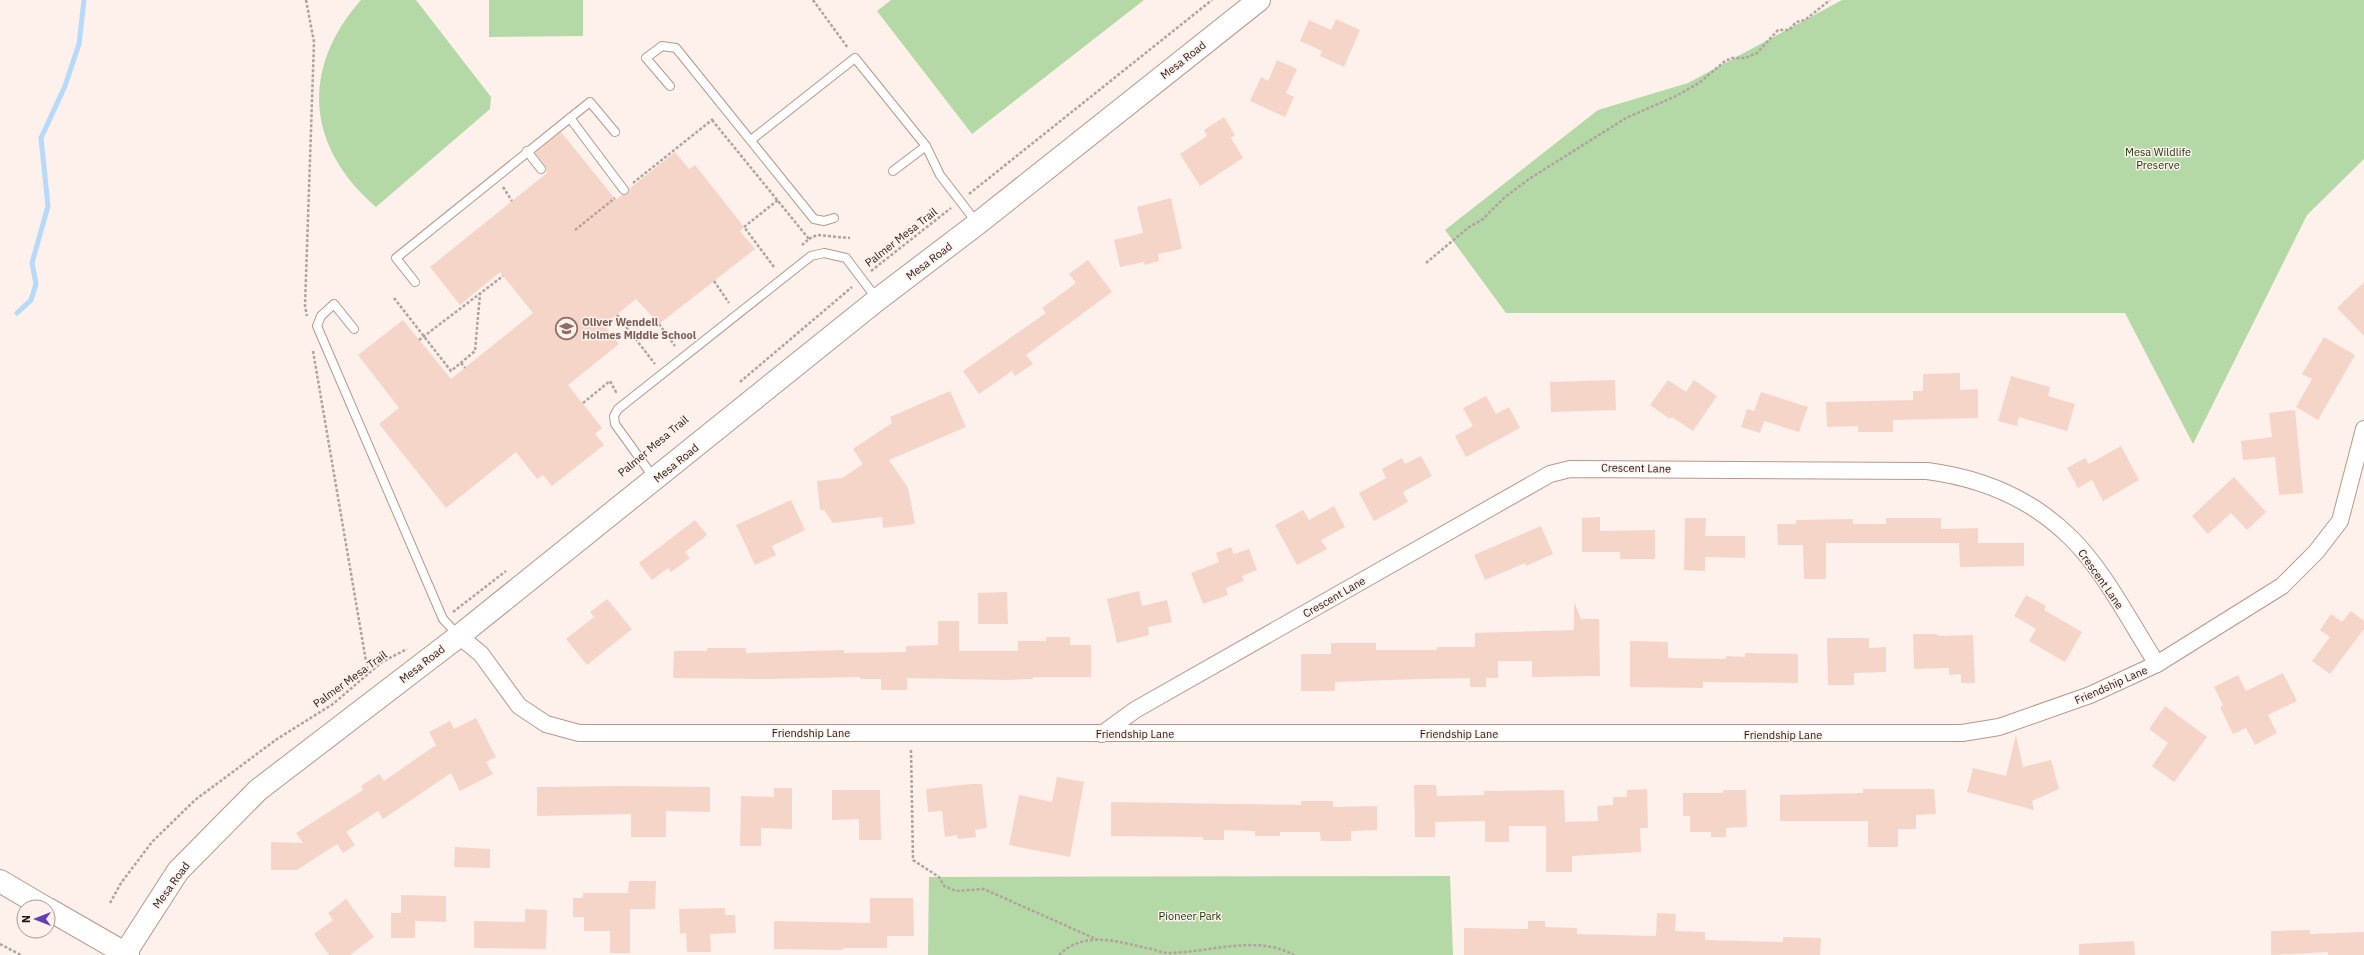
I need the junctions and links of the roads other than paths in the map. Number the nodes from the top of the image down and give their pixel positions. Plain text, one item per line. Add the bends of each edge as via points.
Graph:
1 (1259, 0) edge
2 (670, 86) dead end
3 (570, 118) junction
4 (615, 132) dead end
5 (751, 140) junction
6 (926, 146) junction
7 (527, 152) junction
8 (540, 169) dead end
9 (893, 171) dead end
10 (624, 190) road end
11 (834, 218) dead end
12 (977, 224) junction
13 (415, 282) dead end
14 (877, 300) junction
15 (354, 328) dead end
16 (2364, 429) edge
17 (655, 479) junction
18 (458, 636) junction
19 (2157, 664) junction
20 (1102, 734) junction
21 (0, 881) edge
22 (30, 899) edge
23 (56, 914) edge
24 (126, 954) edge

1 - 12 main road, Mesa Road
2 - 5 lane via 646,58 662,46 676,48
3 - 4 lane via 590,102
3 - 7 lane
3 - 10 lane
5 - 6 lane via 855,58
5 - 11 lane via 814,219 824,221
6 - 9 lane
6 - 12 lane via 940,175
7 - 8 lane
7 - 13 lane via 396,258
12 - 14 main road, Mesa Road
14 - 17 main road, Mesa Road
14 - 17 lane via 846,258 824,253 811,256 618,409 614,416 615,424
15 - 18 lane via 334,304 321,316 317,326 444,619
16 - 19 street, Friendship Lane via 2340,521 2316,552 2282,586
17 - 18 main road, Mesa Road
18 - 20 street, Friendship Lane via 481,654 520,706 542,722 579,733
18 - 24 main road, Mesa Road via 240,806 178,871
19 - 20 street, Friendship Lane via 2090,695 2035,716 1999,728 1962,733
19 - 20 street, Crescent Lane via 2093,564 2071,538 2020,499 1958,475 1927,471 1570,468 1550,474 1136,710
21 - 22 main road
23 - 24 main road

